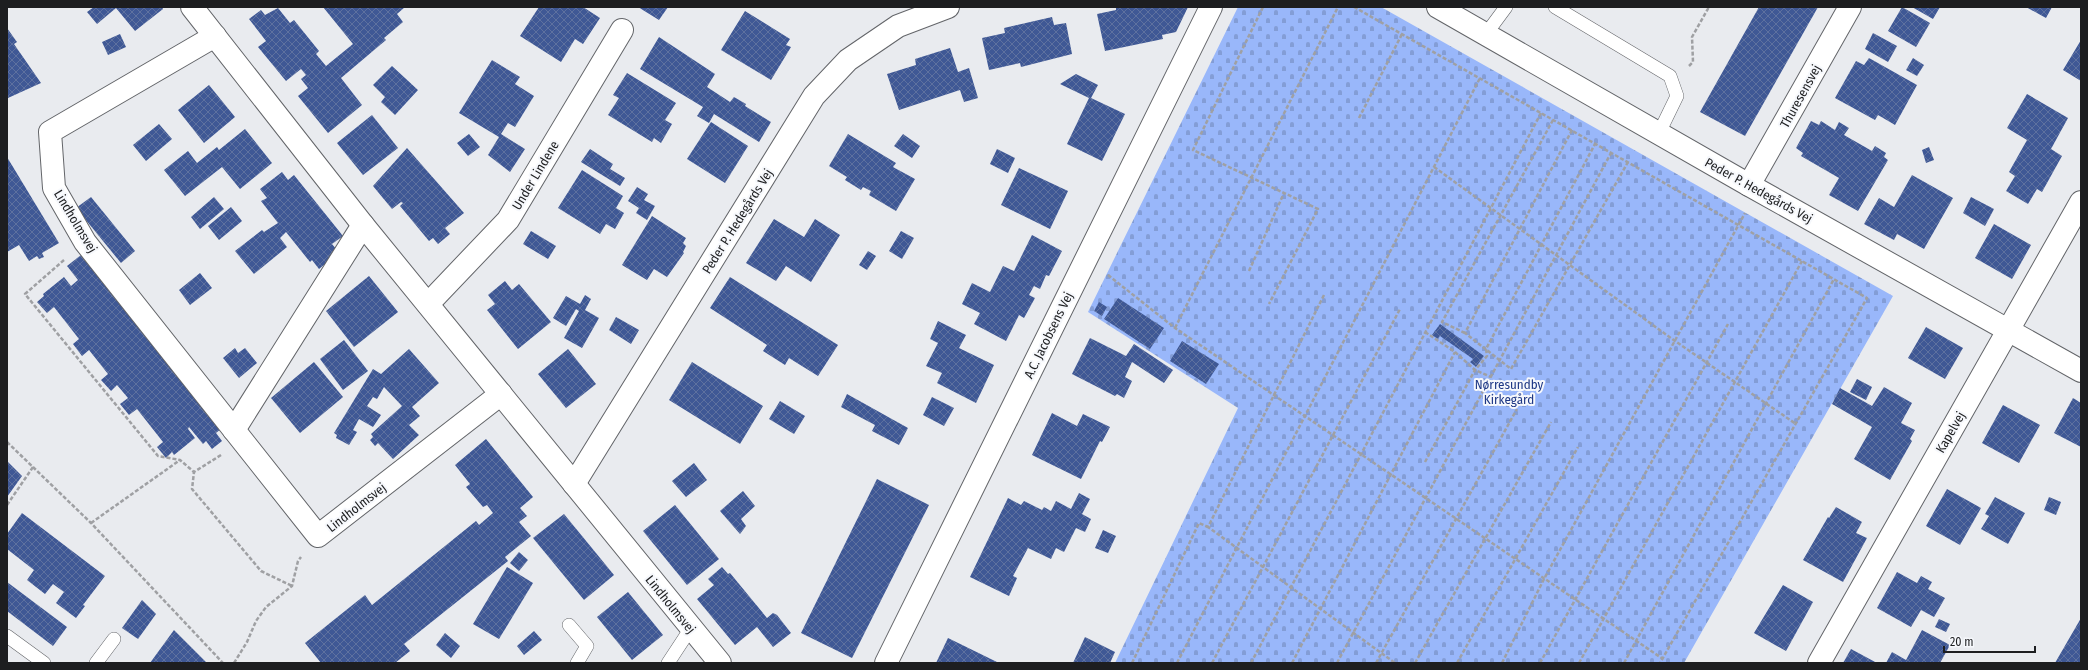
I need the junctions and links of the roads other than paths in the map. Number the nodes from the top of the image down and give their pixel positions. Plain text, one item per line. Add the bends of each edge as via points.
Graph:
1 (192, 7) edge
2 (948, 7) edge
3 (1211, 7) edge
4 (1438, 7) edge
5 (1506, 7) edge
6 (1555, 7) edge
7 (1850, 7) edge
8 (622, 30) dead end
9 (1486, 34) junction
10 (215, 36) junction
11 (1659, 134) junction
12 (1754, 188) junction
13 (2081, 202) edge
14 (363, 225) junction
15 (428, 304) junction
16 (2008, 330) junction
17 (2081, 371) edge
18 (501, 394) junction
19 (239, 436) junction
20 (574, 484) junction
21 (569, 625) dead end
22 (691, 628) junction
23 (7, 636) edge
24 (114, 639) dead end
25 (44, 663) edge
26 (96, 663) edge
27 (577, 663) edge
28 (668, 663) edge
29 (720, 663) edge
30 (886, 663) edge
31 (1819, 663) edge

1 - 10 street, Lindholmsvej
2 - 20 street, Peder P. Hedegårds Vej via 892,30 848,60 814,96
3 - 30 street, A.C. Jacobsens Vej
4 - 9 street, Peder P. Hedegårds Vej
5 - 9 lane
6 - 11 lane via 1670,76 1677,96
7 - 12 street, Thuresensvej
8 - 15 street, Under Lindene via 508,220
9 - 11 street, Peder P. Hedegårds Vej
10 - 14 street, Lindholmsvej
10 - 19 street, Lindholmsvej via 50,132 54,188 85,242
11 - 12 street, Peder P. Hedegårds Vej
12 - 16 street, Peder P. Hedegårds Vej
13 - 16 street, Kapelvej
14 - 15 street, Lindholmsvej
14 - 19 street
15 - 18 street, Lindholmsvej
16 - 17 street, Peder P. Hedegårds Vej
16 - 31 street, Kapelvej
18 - 19 street, Lindholmsvej via 318,536
18 - 20 street, Lindholmsvej
20 - 22 street, Lindholmsvej
21 - 27 lane via 587,646
22 - 28 lane
22 - 29 street, Lindholmsvej
23 - 25 lane
24 - 26 lane

